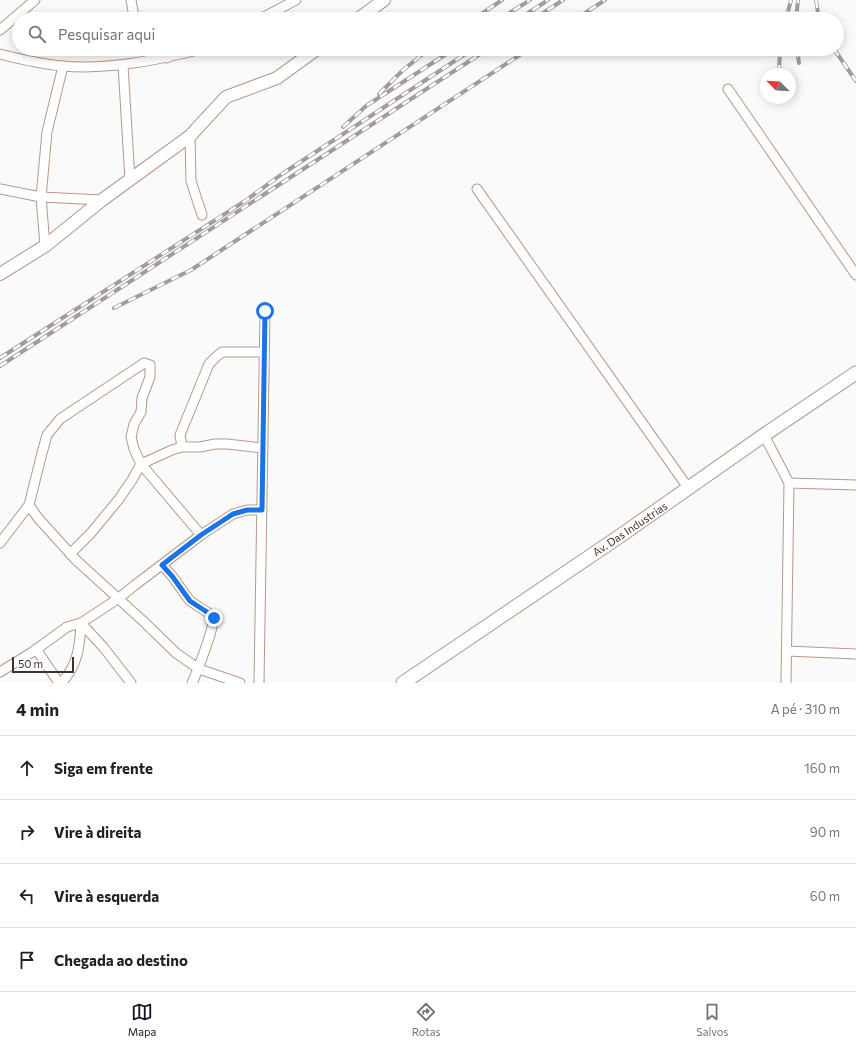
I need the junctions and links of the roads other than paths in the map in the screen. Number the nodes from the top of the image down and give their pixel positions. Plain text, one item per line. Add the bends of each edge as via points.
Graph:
1 (35, 0) edge
2 (132, 0) edge
3 (296, 0) edge
4 (384, 0) edge
5 (21, 12) edge
6 (133, 12) edge
7 (273, 12) edge
8 (368, 12) edge
9 (12, 20) edge
10 (0, 30) edge
11 (0, 54) edge
12 (175, 56) edge
13 (307, 56) edge
14 (167, 58) joint
15 (123, 65) junction
16 (63, 66) junction
17 (728, 89) dead end
18 (190, 136) junction
19 (130, 180) junction
20 (0, 189) edge
21 (477, 189) dead end
22 (41, 197) junction
23 (102, 200) junction
24 (202, 215) dead end
25 (45, 246) junction
26 (0, 274) edge
27 (856, 275) edge
28 (265, 311) dead end
29 (264, 352) junction
30 (856, 373) edge
31 (764, 435) junction
32 (182, 447) junction
33 (263, 448) junction
34 (141, 464) junction
35 (789, 483) junction
36 (856, 485) edge
37 (689, 489) junction
38 (29, 505) junction
39 (262, 510) junction
40 (201, 535) junction
41 (0, 543) edge
42 (70, 554) junction
43 (162, 565) junction
44 (119, 598) junction
45 (81, 623) junction
46 (36, 649) junction
47 (787, 651) junction
48 (856, 654) edge
49 (199, 669) junction
50 (0, 672) edge
51 (60, 683) edge
52 (131, 683) edge
53 (192, 683) edge
54 (240, 683) edge
55 (259, 683) edge
56 (403, 683) edge
57 (786, 683) edge

1 - 5 street
2 - 6 street
3 - 7 street
4 - 8 street
9 - 10 street
11 - 16 street
12 - 14 street
13 - 18 street via 277,78 226,97
14 - 15 street
15 - 16 street
15 - 19 street
16 - 22 street via 47,132
17 - 27 street
18 - 19 street
18 - 24 street via 191,181
19 - 23 street
20 - 22 street
21 - 37 street
22 - 23 street
22 - 25 street
23 - 25 street
25 - 26 street
28 - 29 street
29 - 32 street via 222,352 209,364 180,435
29 - 33 street
30 - 31 main road, Av. Das Industrias
31 - 35 street
31 - 37 main road, Av. Das Industrias
32 - 33 street via 227,444
32 - 34 street
33 - 39 street
34 - 38 street via 131,437 150,377 150,365 144,363 60,419 48,435
34 - 40 street
34 - 42 street via 119,498
35 - 36 street
35 - 47 street
37 - 56 main road, Av. Das Industrias
38 - 41 street
38 - 42 street
39 - 40 street via 247,510 233,514
39 - 55 street
40 - 43 street
42 - 44 street
43 - 44 street
43 - 49 street via 190,601 213,616
44 - 45 street
44 - 49 street via 176,652
45 - 46 street via 67,627
45 - 51 street via 80,645 74,663 68,676
45 - 52 street
46 - 50 street
46 - 51 street
47 - 48 street
47 - 57 street
49 - 53 street
49 - 54 street

